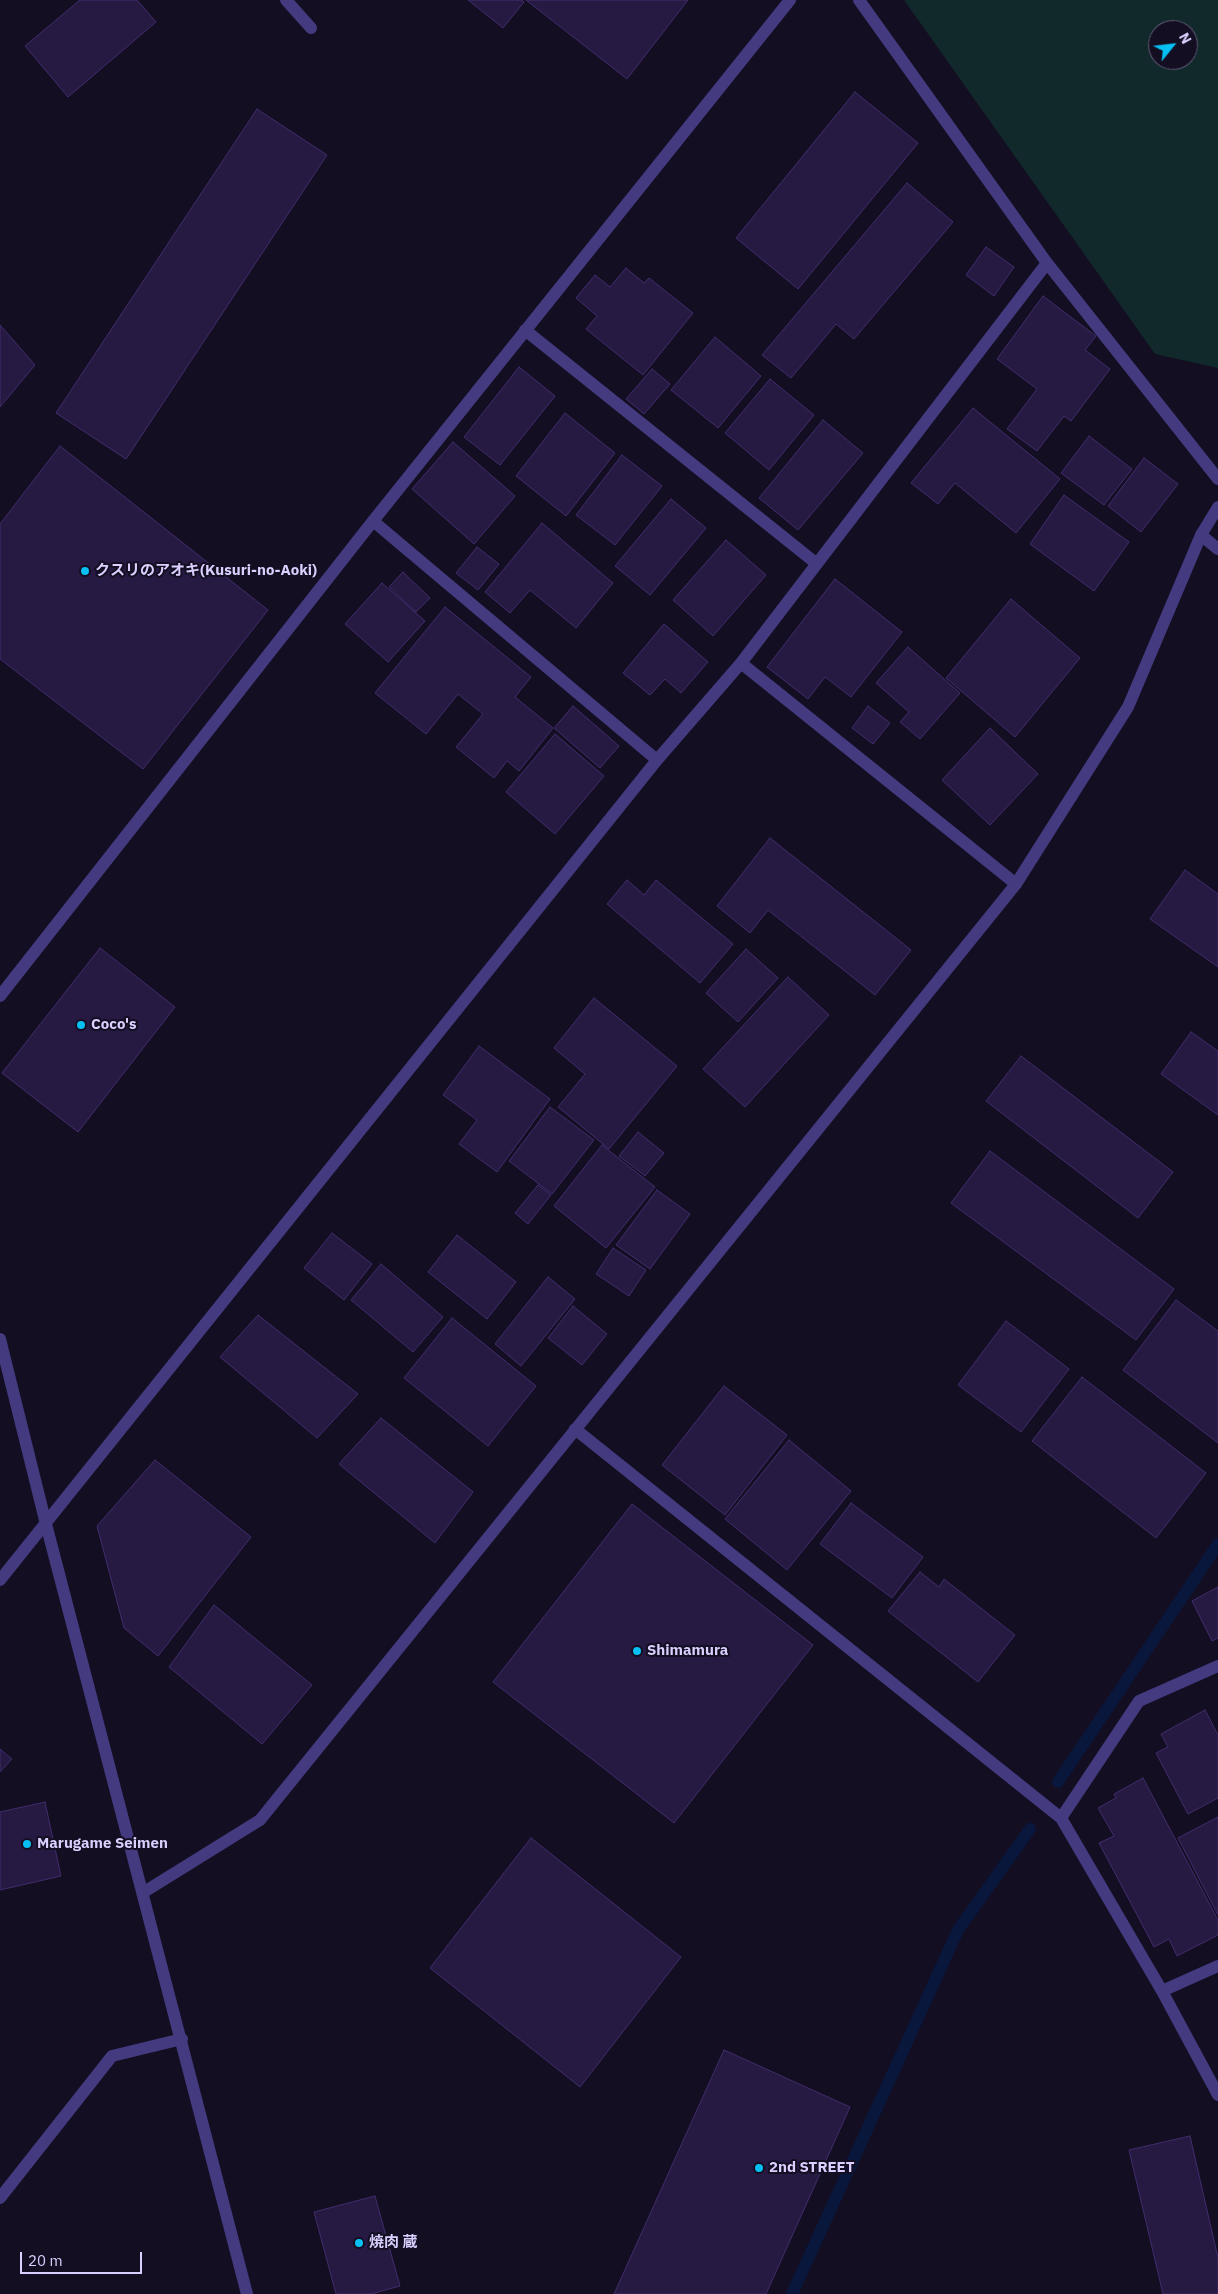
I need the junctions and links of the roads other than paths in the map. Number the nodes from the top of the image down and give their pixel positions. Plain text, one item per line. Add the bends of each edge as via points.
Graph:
1 (286, 0) edge
2 (790, 0) edge
3 (859, 0) edge
4 (311, 28) dead end
5 (1047, 263) junction
6 (525, 330) junction
7 (1218, 479) edge
8 (1218, 507) edge
9 (372, 521) junction
10 (1201, 536) junction
11 (1218, 549) edge
12 (816, 564) junction
13 (740, 663) junction
14 (657, 760) junction
15 (1016, 884) junction
16 (0, 996) edge
17 (0, 1339) edge
18 (574, 1429) junction
19 (46, 1524) junction
20 (0, 1580) edge
21 (1218, 1666) edge
22 (1061, 1818) junction
23 (144, 1892) junction
24 (1218, 1966) edge
25 (1162, 1991) junction
26 (182, 2039) junction
27 (1218, 2095) edge
28 (0, 2198) edge
29 (247, 2294) edge

1 - 4 street
2 - 6 street
3 - 5 street
5 - 7 street
5 - 12 street
6 - 9 street
6 - 12 street
8 - 10 street
9 - 14 street
9 - 16 street
10 - 11 street
10 - 15 street via 1128,707
12 - 13 street
13 - 14 street
13 - 15 street
14 - 19 street
15 - 18 street
17 - 19 street
18 - 22 street
18 - 23 street via 260,1820
19 - 20 street
19 - 23 street
21 - 22 street via 1139,1701
22 - 25 street
23 - 26 street
24 - 25 street
25 - 27 street
26 - 28 street via 112,2056
26 - 29 street

